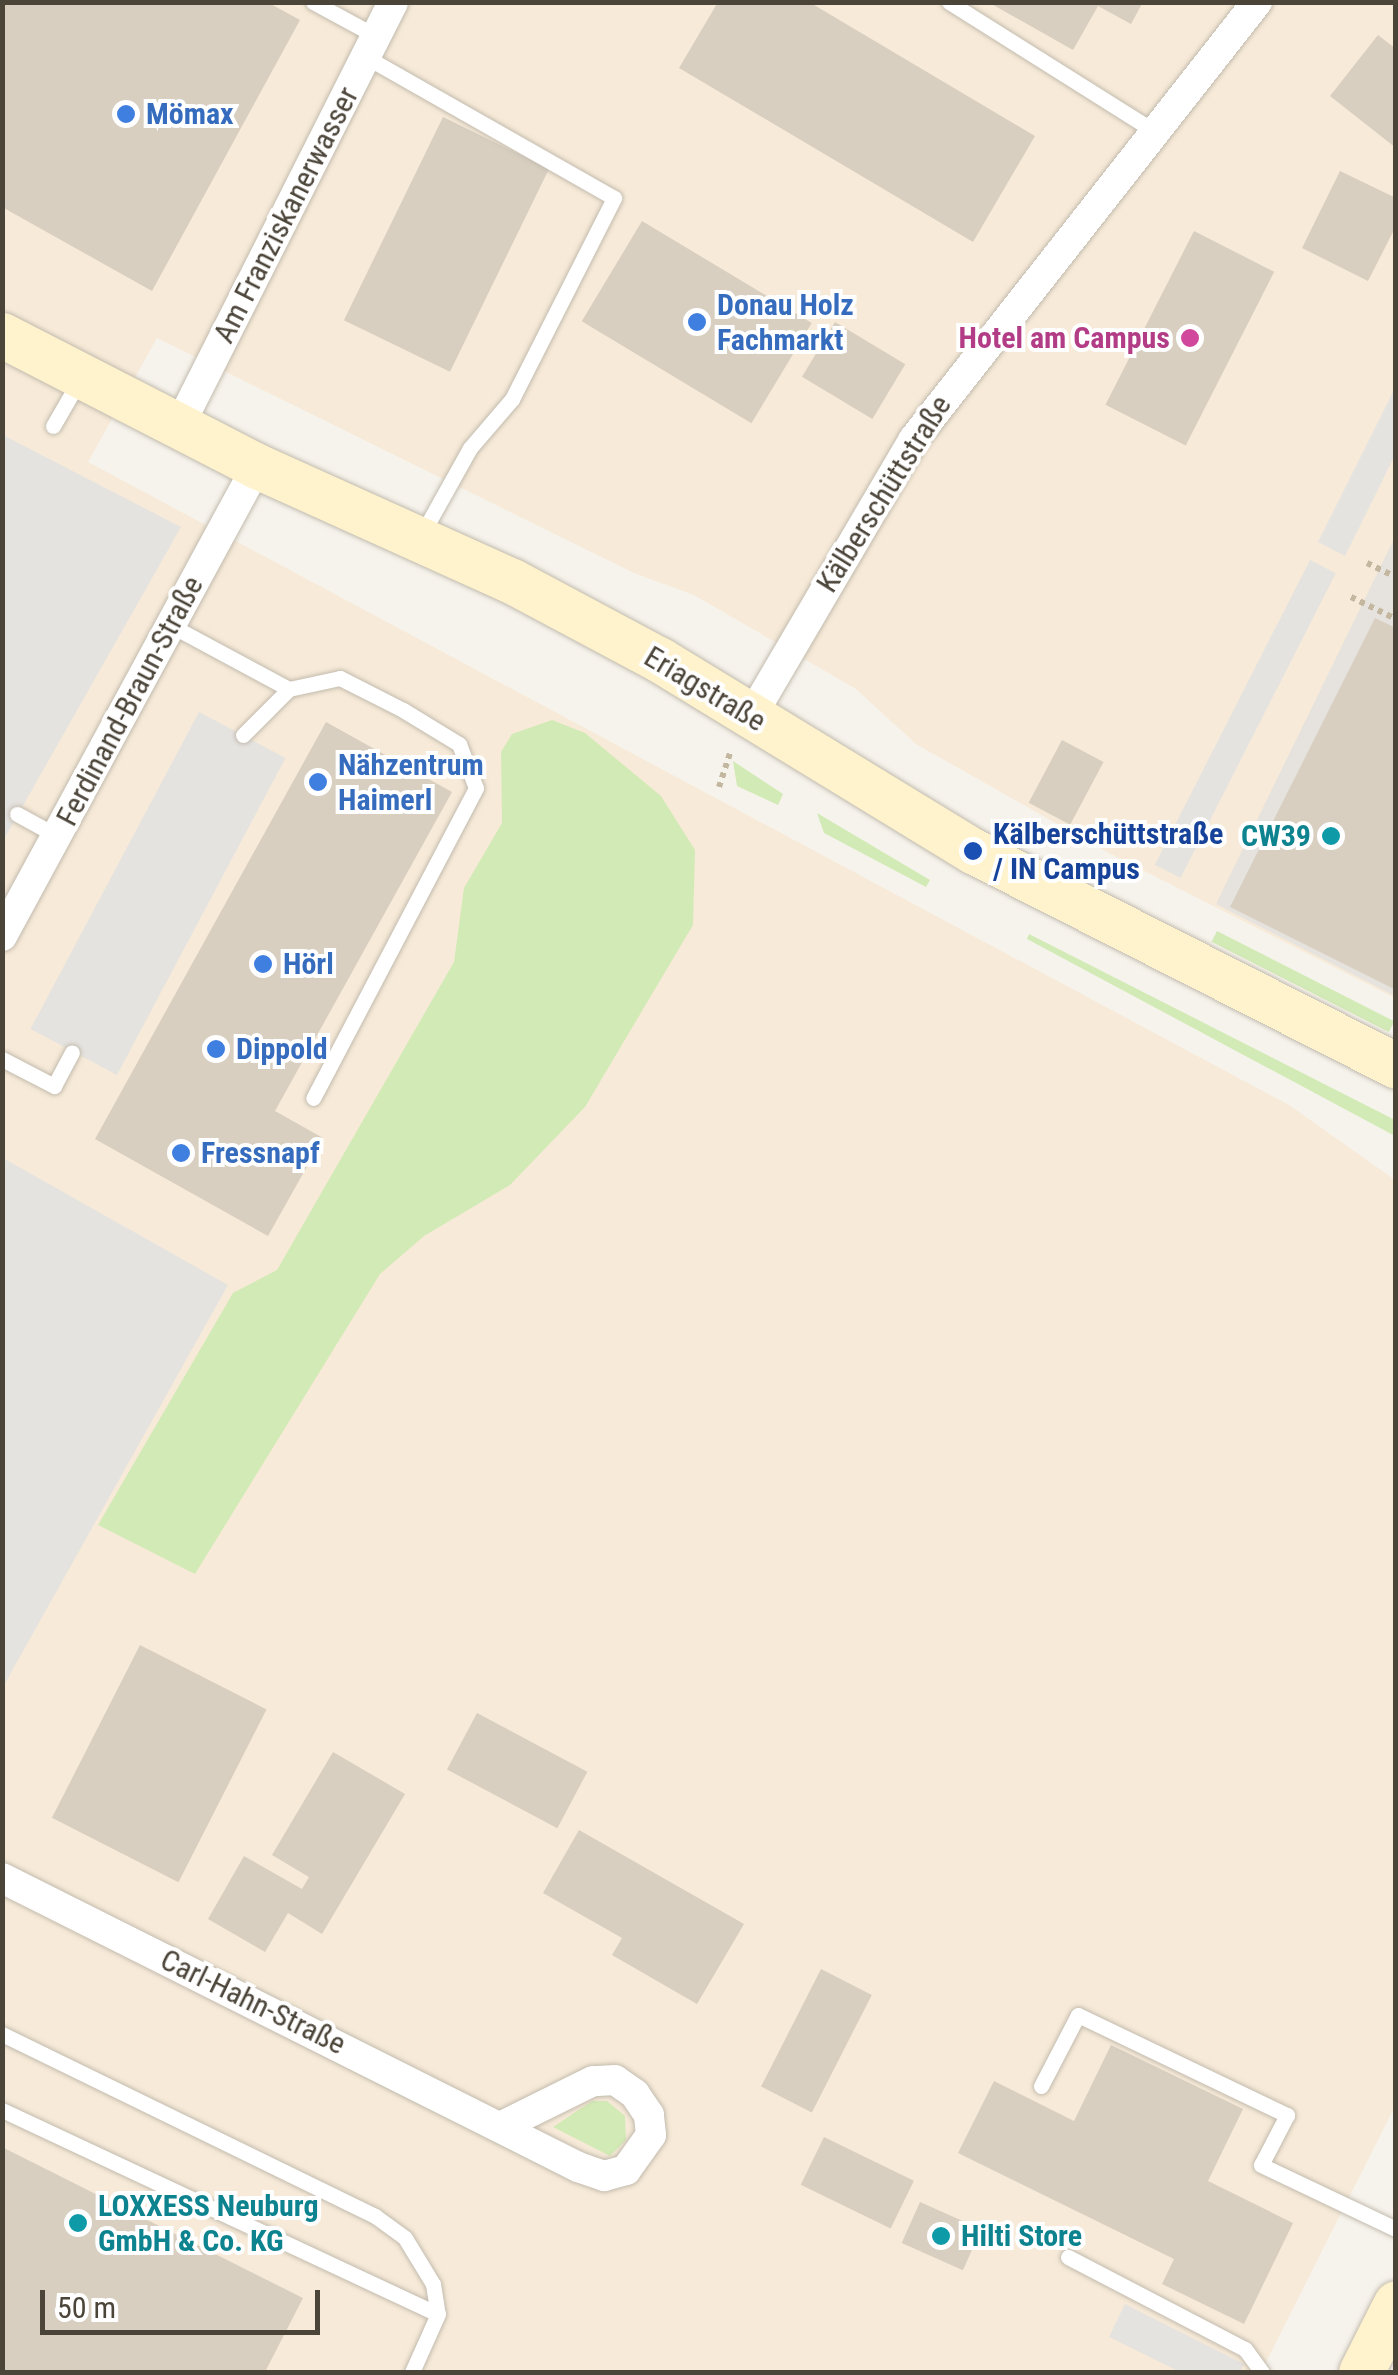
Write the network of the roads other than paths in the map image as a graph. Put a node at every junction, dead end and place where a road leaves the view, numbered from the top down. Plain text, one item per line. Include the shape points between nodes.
1 (313, 2) edge
2 (393, 2) edge
3 (949, 2) edge
4 (1257, 2) edge
5 (371, 46) junction
6 (1154, 131) junction
7 (2, 335) edge
8 (82, 376) junction
9 (53, 426) dead end
10 (179, 426) junction
11 (257, 466) junction
12 (420, 538) junction
13 (170, 625) junction
14 (289, 688) junction
15 (752, 715) junction
16 (242, 735) dead end
17 (17, 814) dead end
18 (58, 837) junction
19 (2, 936) edge
20 (72, 1052) dead end
21 (2, 1059) edge
22 (1396, 1066) edge
23 (313, 1098) dead end
24 (2, 1878) edge
25 (2, 2034) edge
26 (1041, 2086) dead end
27 (2, 2110) edge
28 (504, 2125) dead end
29 (1396, 2229) edge
30 (1068, 2257) dead end
31 (1396, 2303) edge
32 (438, 2314) junction
33 (412, 2372) edge
34 (1262, 2372) edge
35 (1361, 2372) edge

1 - 5 lane
2 - 5 street, Am Franziskanerwasser
3 - 6 lane
4 - 6 street, Kälberschüttstraße
5 - 10 street, Am Franziskanerwasser
5 - 12 lane via 614,198 512,399 470,448
6 - 15 street, Kälberschüttstraße via 914,439
7 - 8 street, Eriagstraße
8 - 9 lane
8 - 10 street, Eriagstraße
10 - 11 street, Eriagstraße
11 - 12 street, Eriagstraße
11 - 13 street, Ferdinand-Braun-Straße
12 - 15 street, Eriagstraße via 578,616
13 - 14 lane
13 - 18 street, Ferdinand-Braun-Straße
14 - 16 lane
14 - 23 lane via 340,678 404,710 459,744 476,788
15 - 22 street, Eriagstraße via 974,852
17 - 18 lane
18 - 19 street, Ferdinand-Braun-Straße
20 - 21 lane via 54,1086
24 - 28 street, Carl-Hahn-Straße
25 - 32 lane via 375,2216 405,2238 433,2284
26 - 29 lane via 1078,2014 1286,2115 1261,2165
27 - 32 lane
30 - 34 lane via 1245,2350
31 - 35 street
32 - 33 lane

